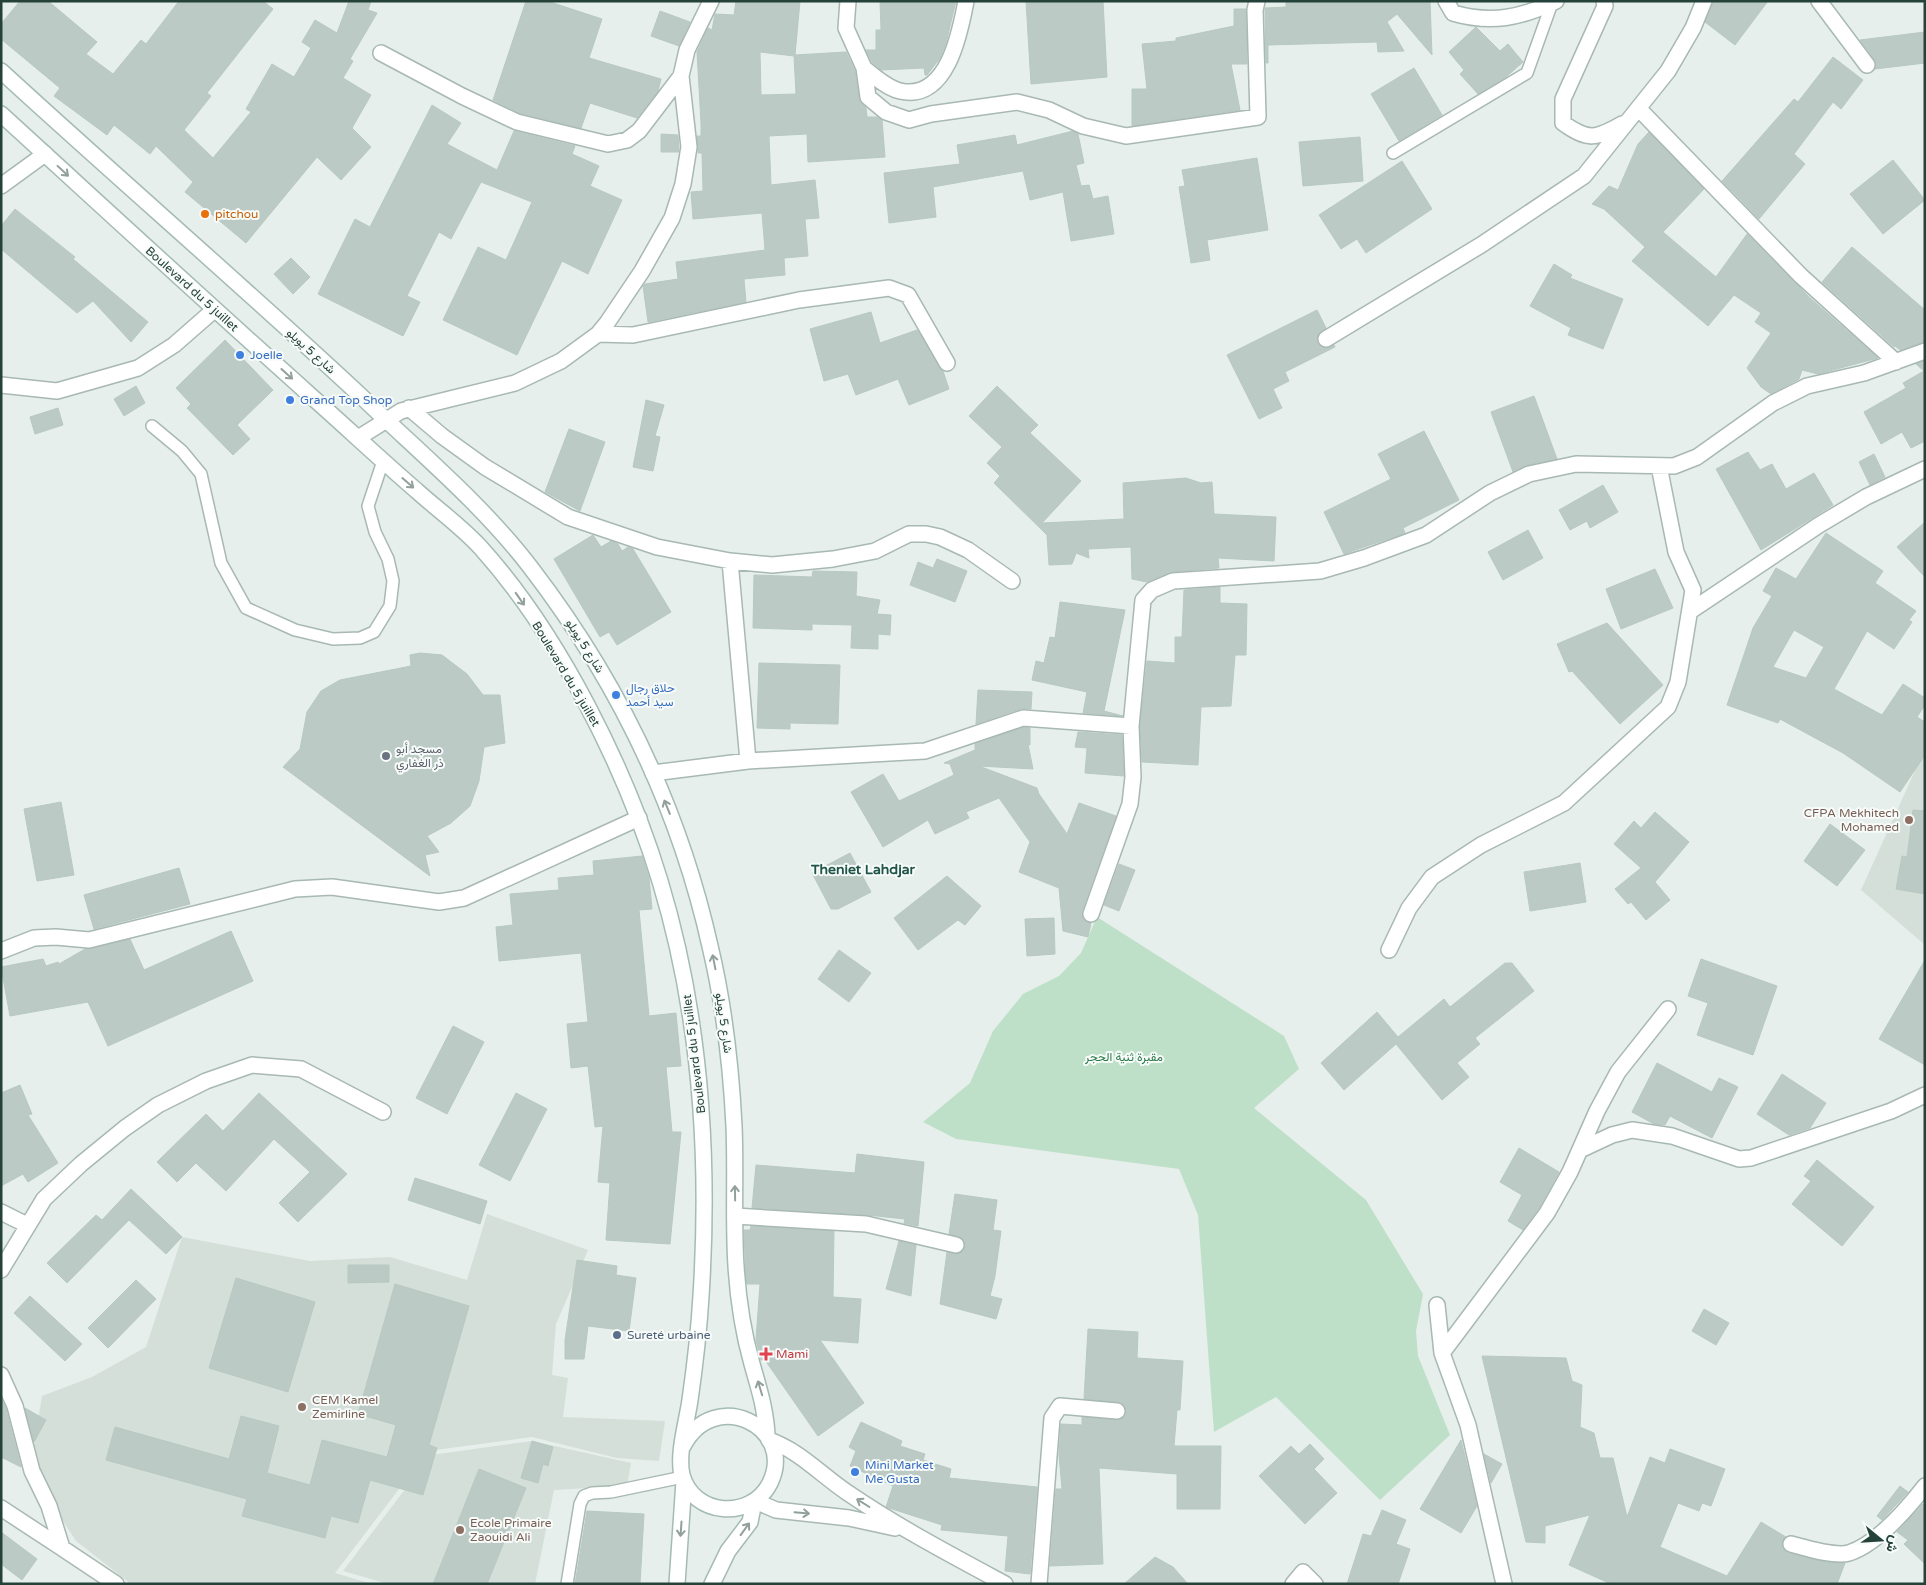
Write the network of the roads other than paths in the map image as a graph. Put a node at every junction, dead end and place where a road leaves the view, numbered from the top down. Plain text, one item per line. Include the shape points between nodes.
1 (711, 1) edge
2 (848, 1) edge
3 (966, 1) edge
4 (1257, 1) edge
5 (1446, 1) edge
6 (1704, 1) edge
7 (1819, 1) edge
8 (1554, 2) edge
9 (1606, 3) edge
10 (381, 54) dead end
11 (1867, 65) dead end
12 (864, 68) junction
13 (1, 71) edge
14 (681, 76) junction
15 (1635, 113) junction
16 (1, 114) edge
17 (1393, 153) dead end
18 (46, 154) junction
19 (1, 186) edge
20 (214, 310) junction
21 (598, 334) junction
22 (1326, 339) dead end
23 (1925, 351) edge
24 (1896, 362) junction
25 (947, 363) dead end
26 (1, 385) edge
27 (409, 408) junction
28 (385, 420) junction
29 (152, 426) dead end
30 (358, 438) junction
31 (383, 461) junction
32 (1659, 466) junction
33 (1925, 469) edge
34 (730, 561) junction
35 (1012, 581) dead end
36 (1692, 610) junction
37 (1131, 726) junction
38 (748, 760) junction
39 (653, 773) junction
40 (638, 818) junction
41 (1091, 914) dead end
42 (1389, 950) dead end
43 (1, 951) edge
44 (1668, 1009) dead end
45 (1925, 1095) edge
46 (383, 1112) dead end
47 (1580, 1150) junction
48 (1, 1212) edge
49 (735, 1216) junction
50 (27, 1225) junction
51 (956, 1245) dead end
52 (1, 1270) edge
53 (1437, 1305) dead end
54 (1442, 1353) junction
55 (1, 1375) edge
56 (1117, 1411) dead end
57 (768, 1438) junction
58 (683, 1446) junction
59 (683, 1479) junction
60 (1925, 1486) edge
61 (754, 1501) junction
62 (1, 1508) edge
63 (904, 1530) junction
64 (1791, 1544) dead end
65 (62, 1548) junction
66 (116, 1584) edge
67 (567, 1584) edge
68 (677, 1584) edge
69 (712, 1584) edge
70 (1004, 1584) edge
71 (1039, 1584) edge
72 (1293, 1584) edge
73 (1315, 1584) edge
74 (1504, 1584) edge

1 - 14 street via 686,50
2 - 12 street via 846,28
3 - 12 street via 960,34 950,61 930,86 916,91 900,91
4 - 12 street via 1258,118 1126,136 1084,126 1049,110 1017,102 940,112 909,120 886,112 868,97
5 - 8 street via 1454,13 1471,18 1509,19
6 - 15 street via 1693,28 1668,71
7 - 11 street
8 - 17 lane via 1527,73
9 - 15 street via 1564,99 1563,123 1579,135 1601,136
10 - 14 street via 518,122 608,144 626,140 639,131
13 - 28 street, شارع 5 يويلو
14 - 21 street via 690,147 683,184 672,218 642,271
15 - 22 street via 1584,176 1481,246
15 - 24 street via 1801,276
16 - 18 street, Boulevard du 5 juillet
18 - 19 street
18 -> 20 street, Boulevard du 5 juillet
20 - 26 street via 174,345 138,368 57,391
20 -> 30 street, Boulevard du 5 juillet
21 - 25 street via 632,335 799,300 889,288 908,295
21 - 27 street via 561,361 515,383
23 - 24 street
24 - 32 street via 1807,386 1773,402 1697,457 1674,466
27 - 28 street
27 - 34 street via 485,467 568,517 657,547
28 - 30 street
28 - 39 street, شارع 5 يويلو via 498,528 558,604 605,678
29 - 31 lane via 182,451 201,474 221,563 246,608 295,630 333,639 360,638 374,632 390,606 393,581 388,558 374,532 368,506
30 - 31 street, Boulevard du 5 juillet
31 -> 40 street, Boulevard du 5 juillet via 479,546 517,595 596,722
32 - 36 street via 1676,552 1693,590
32 - 37 street via 1576,464 1529,474 1490,493 1426,535 1364,558 1320,571 1173,581 1152,590 1143,600
33 - 36 street via 1866,497 1819,525
34 - 35 street via 772,565 833,559 875,551 909,534 926,534 968,550
34 - 38 street
36 - 42 street via 1678,682 1668,707 1564,803 1481,845 1432,876 1409,908
37 - 38 street via 1023,718 925,751
37 - 41 street via 1133,777 1130,804
38 - 39 street
49 -> 39 street, شارع 5 يويلو via 734,1128 722,1006 695,888
40 - 43 street via 464,898 438,902 332,887 296,888 89,940 34,938
40 - 58 street, Boulevard du 5 juillet via 660,879 677,942 699,1070 703,1135 703,1244 697,1345
44 - 47 street via 1618,1072
45 - 47 street via 1891,1111 1751,1158 1739,1159 1672,1136 1632,1130 1612,1135
46 - 50 street via 301,1070 252,1065 206,1081 158,1105 125,1128 44,1199
47 - 54 street via 1547,1213
48 - 50 street
49 - 51 street via 866,1224
57 -> 49 street, شارع 5 يويلو via 764,1403 744,1332
50 - 52 street
53 - 54 street
54 - 74 street via 1468,1425
55 - 65 street via 15,1406 32,1471 49,1506
56 - 71 street via 1060,1406 1052,1418
57 - 58 street via 750,1421 739,1416 722,1416 696,1427
57 - 61 street via 773,1450 774,1473 767,1488
63 -> 57 street via 835,1484 797,1453
58 - 59 street
59 - 61 street via 698,1500 714,1507 731,1510
59 - 67 lane via 584,1496
59 -> 68 street
60 - 64 street via 1910,1505 1869,1542 1847,1553 1822,1552
61 -> 63 street via 776,1510 849,1518
69 -> 61 street via 728,1551 750,1522
62 - 65 street
63 - 70 street
65 - 66 street
72 - 73 street via 1303,1572

